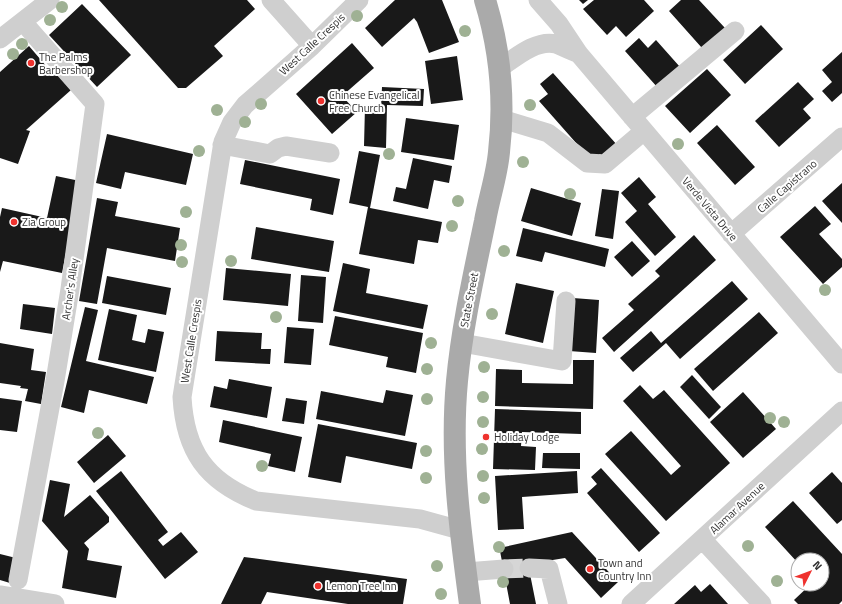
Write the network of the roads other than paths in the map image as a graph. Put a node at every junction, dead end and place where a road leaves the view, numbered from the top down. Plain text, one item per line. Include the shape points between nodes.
1 (50, 0) edge
2 (271, 0) edge
3 (359, 0) edge
4 (485, 0) edge
5 (538, 0) edge
6 (23, 22) junction
7 (735, 30) dead end
8 (0, 39) edge
9 (312, 46) junction
10 (579, 54) junction
11 (500, 68) junction
12 (502, 119) junction
13 (638, 124) junction
14 (842, 137) edge
15 (222, 145) junction
16 (330, 153) dead end
17 (731, 234) junction
18 (566, 301) dead end
19 (462, 343) junction
20 (842, 364) edge
21 (842, 411) edge
22 (460, 530) junction
23 (703, 540) junction
24 (529, 568) tunnel mouth
25 (504, 569) tunnel mouth
26 (466, 572) junction
27 (18, 580) dead end
28 (0, 596) edge
29 (638, 602) edge
30 (55, 604) edge
31 (470, 604) edge
32 (558, 604) edge
33 (762, 604) edge

1 - 6 street
2 - 9 street
3 - 9 street, West Calle Crespis
4 - 11 main road, State Street via 497,45
5 - 10 street, Verde Vista Drive via 559,24
6 - 8 street
6 - 27 street, Archer's Alley via 95,104 68,305
7 - 13 street
9 - 15 street, West Calle Crespis via 245,105 232,122
10 - 11 street, Verde Vista Drive via 554,44 542,45 530,49
10 - 13 street, Verde Vista Drive
11 - 12 main road, State Street
12 - 13 street via 548,133 587,163 605,164
12 - 19 main road, State Street via 499,153
13 - 17 street, Verde Vista Drive
14 - 17 street, Calle Capistrano
15 - 16 street via 270,154 286,146
15 - 22 street, West Calle Crespis via 182,397 185,429 204,466 236,493 256,500 420,519
17 - 20 street, Verde Vista Drive
18 - 19 street via 562,361
19 - 22 main road, State Street via 454,429
21 - 23 street, Alamar Avenue
22 - 26 main road, State Street
23 - 29 street, Alamar Avenue
23 - 33 street
24 - 32 street via 550,569
25 - 26 street
26 - 31 main road, State Street
28 - 30 street

